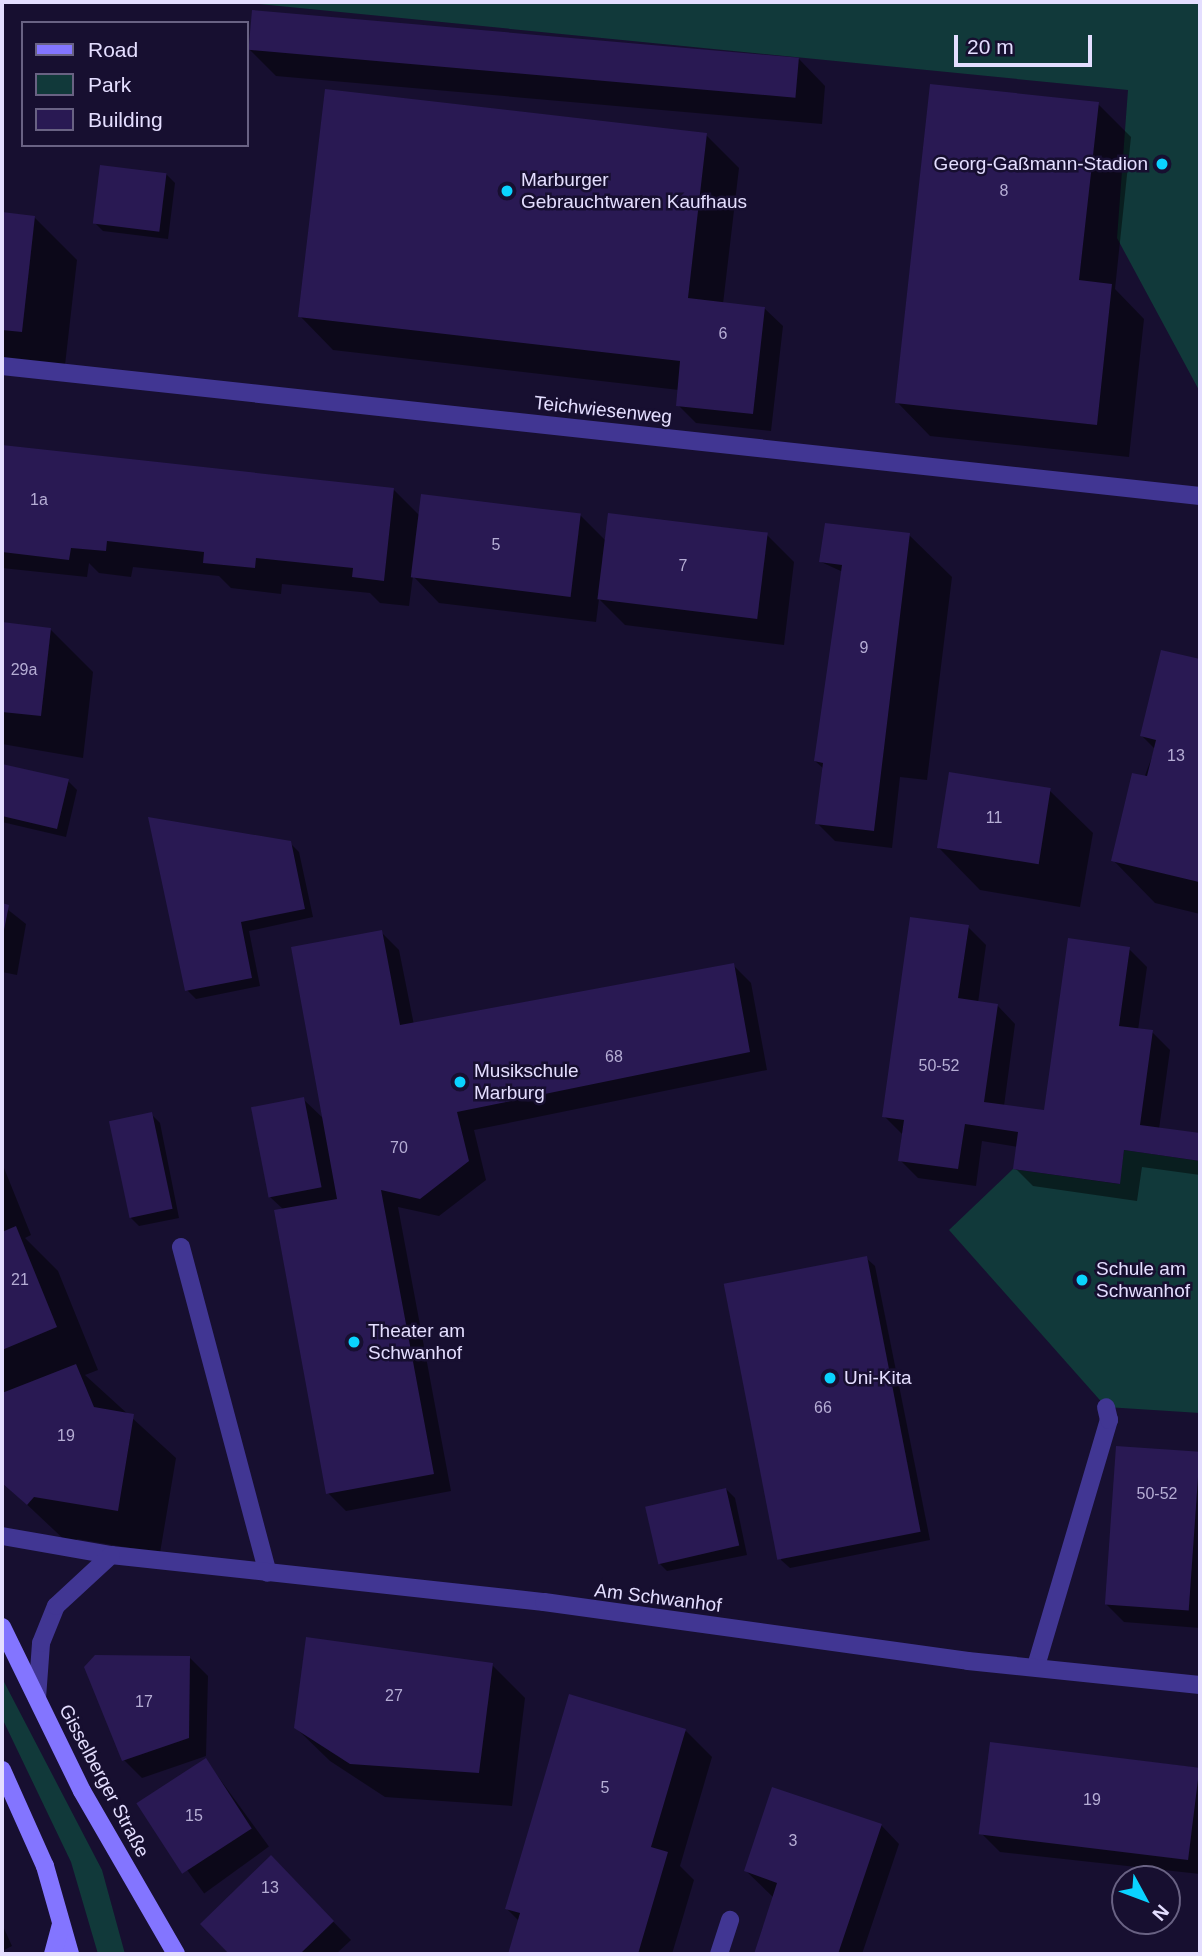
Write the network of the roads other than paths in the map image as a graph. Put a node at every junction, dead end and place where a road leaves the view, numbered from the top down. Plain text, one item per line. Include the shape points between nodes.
1 (2, 366) edge
2 (1200, 496) edge
3 (181, 1247) dead end
4 (1107, 1407) dead end
5 (2, 1536) edge
6 (111, 1555) junction
7 (268, 1573) junction
8 (2, 1627) edge
9 (1036, 1666) junction
10 (1200, 1685) edge
11 (37, 1698) junction
12 (2, 1770) edge
13 (730, 1920) dead end
14 (62, 1921) junction
15 (164, 1946) edge
16 (53, 1954) edge
17 (70, 1954) edge
18 (176, 1954) edge
19 (719, 1954) edge

1 - 2 street, Teichwiesenweg
3 - 7 street
4 - 9 street via 1109,1420
5 - 6 street, Am Schwanhof
6 - 7 street, Am Schwanhof
6 - 11 street via 56,1606 41,1643
7 - 9 street, Am Schwanhof
8 - 11 main road, Gisselberger Straße
9 - 10 street, Am Schwanhof
11 - 15 main road, Gisselberger Straße
12 - 14 main road
13 - 19 street
14 - 16 main road
14 - 17 main road
15 - 18 main road, Gisselberger Straße

